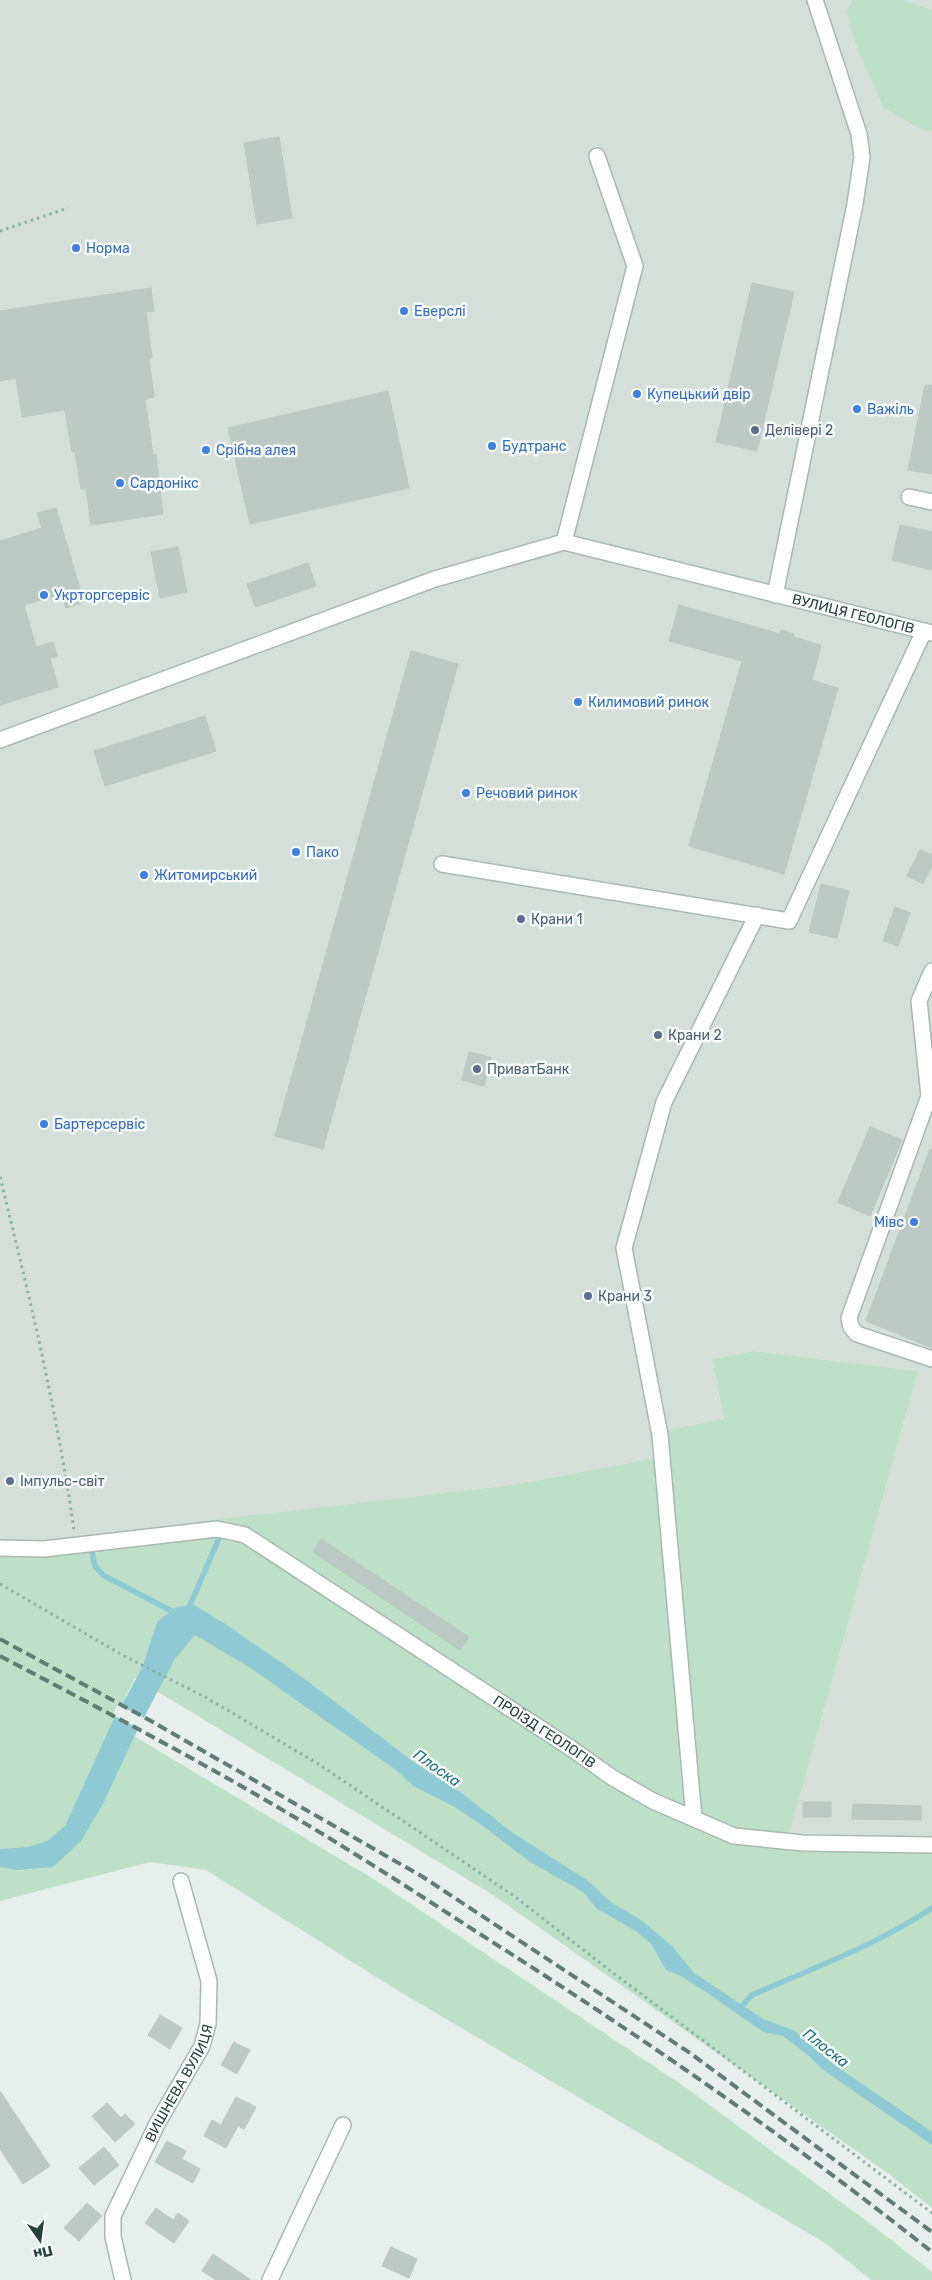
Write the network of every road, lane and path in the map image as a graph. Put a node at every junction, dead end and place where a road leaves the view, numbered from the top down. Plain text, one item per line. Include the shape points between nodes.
1 (815, 0) edge
2 (597, 156) dead end
3 (68, 208) dead end
4 (0, 231) edge
5 (909, 497) dead end
6 (932, 502) edge
7 (564, 542) junction
8 (775, 594) junction
9 (928, 632) edge
10 (0, 740) edge
11 (442, 864) dead end
12 (757, 916) junction
13 (932, 971) edge
14 (928, 1053) edge
15 (0, 1177) edge
16 (932, 1359) edge
17 (76, 1545) junction
18 (0, 1548) edge
19 (0, 1584) edge
20 (694, 1818) junction
21 (932, 1845) edge
22 (182, 1881) dead end
23 (343, 2125) dead end
24 (932, 2213) edge
25 (123, 2280) edge
26 (270, 2280) edge

1 - 8 street via 856,125 862,156
2 - 7 street via 635,266
3 - 4 path
5 - 6 street
7 - 8 street, ВУЛИЦЯ ГЕОЛОГІВ
7 - 10 street via 435,579
8 - 9 street, ВУЛИЦЯ ГЕОЛОГІВ
9 - 12 street via 789,921
11 - 12 street
12 - 20 street via 664,1102 624,1248 660,1435
13 - 14 street via 919,1001
14 - 16 street via 929,1096 849,1318 850,1327 857,1334
15 - 17 path via 25,1276 65,1465
17 - 18 street, ПРОЇЗД ГЕОЛОГІВ via 44,1549
17 - 20 street, ПРОЇЗД ГЕОЛОГІВ via 217,1529 245,1535 613,1778 653,1802
19 - 24 path via 126,1657 207,1698 320,1765 514,1896
20 - 21 street, ПРОЇЗД ГЕОЛОГІВ via 734,1836 803,1843
22 - 25 street, ВИШНЕВА ВУЛИЦЯ via 209,1980 208,2024 202,2046 157,2124 113,2216
23 - 26 street

